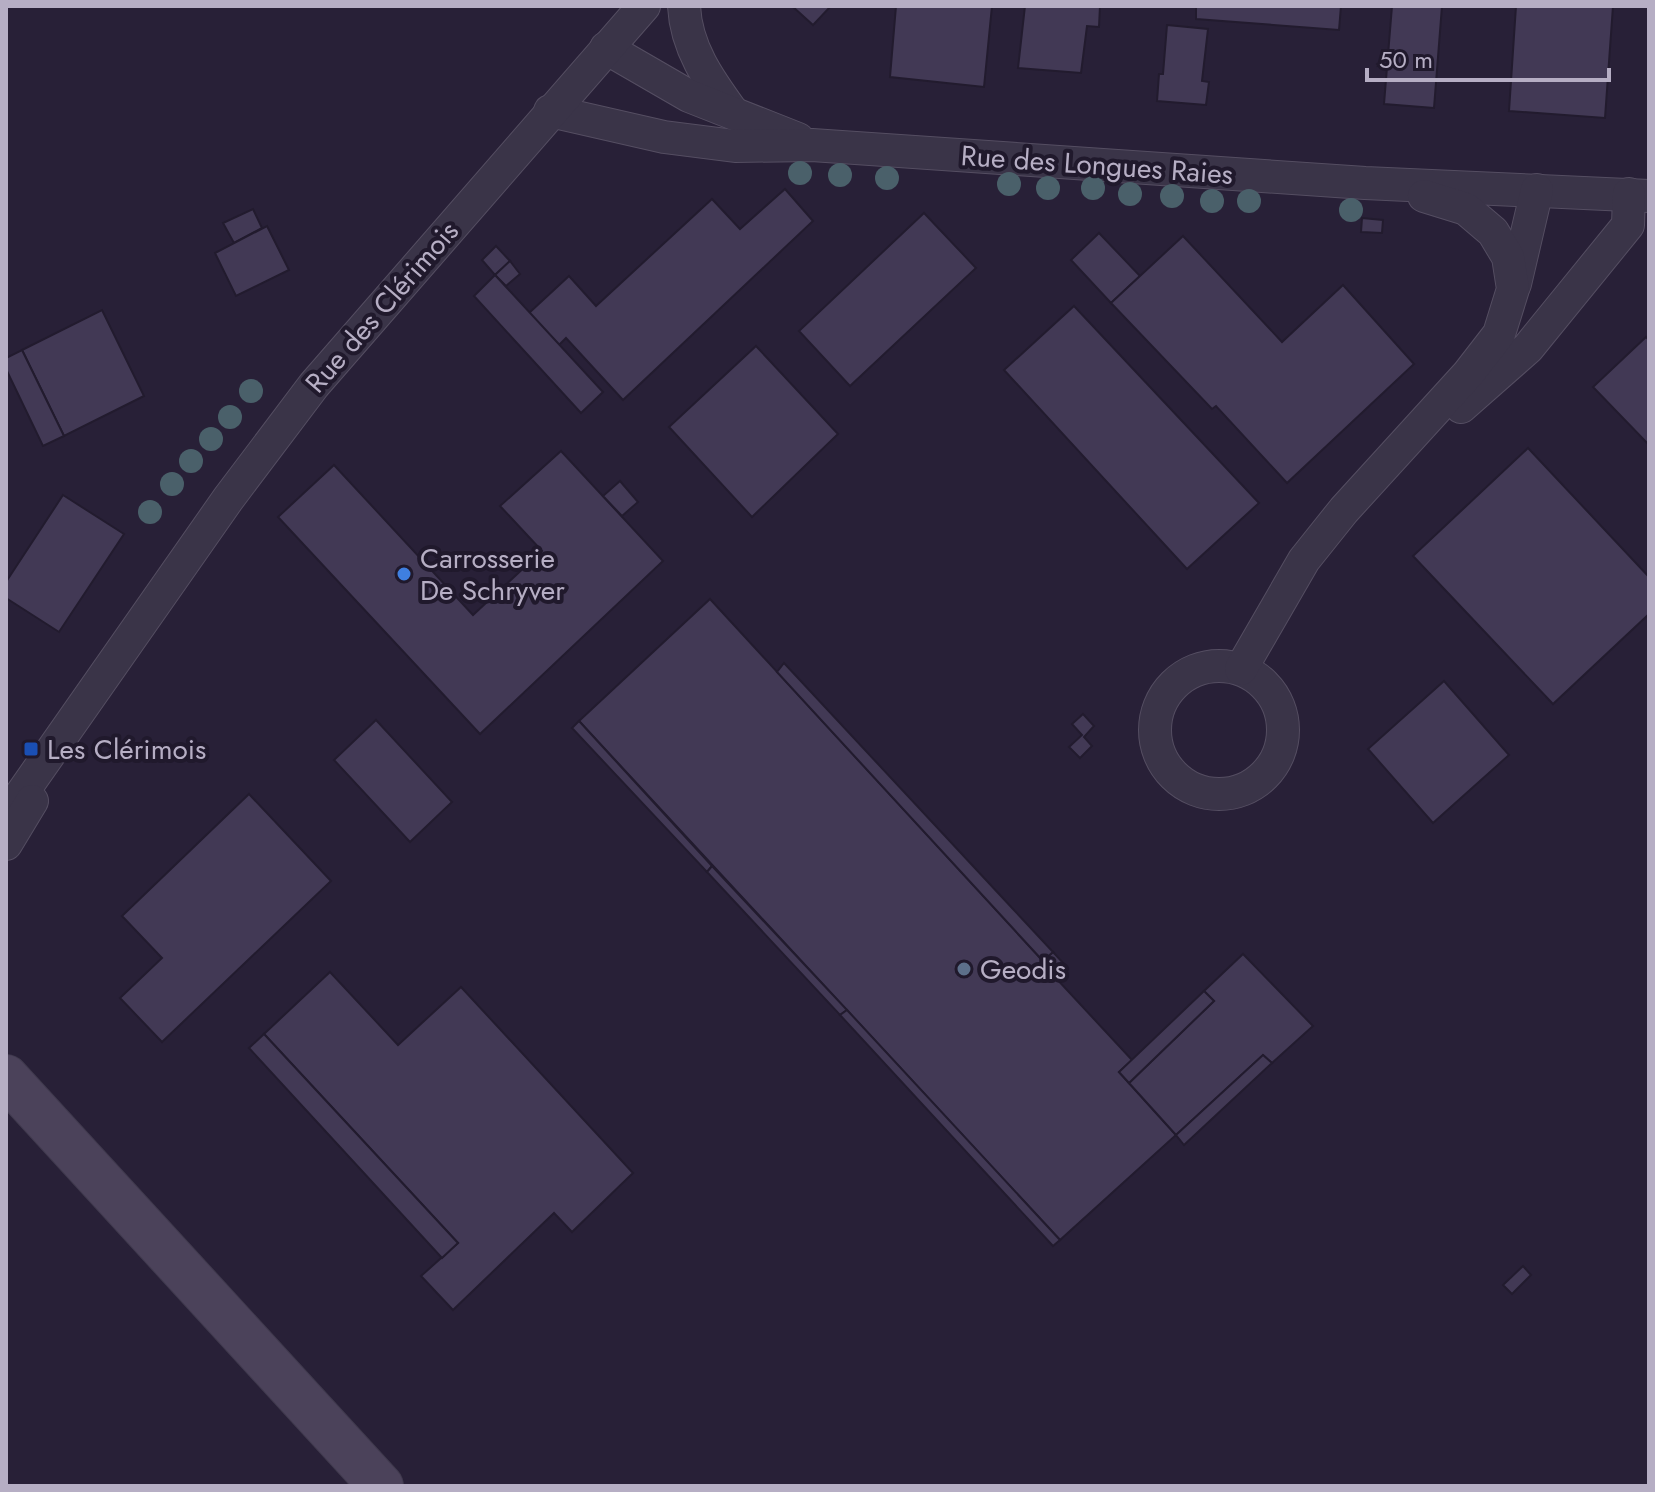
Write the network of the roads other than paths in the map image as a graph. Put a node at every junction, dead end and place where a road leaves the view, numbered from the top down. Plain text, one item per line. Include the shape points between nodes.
1 (644, 6) edge
2 (684, 6) edge
3 (606, 48) junction
4 (550, 111) junction
5 (733, 113) junction
6 (812, 145) junction
7 (1383, 183) junction
8 (1537, 190) junction
9 (1639, 195) edge
10 (1513, 289) junction
11 (1344, 510) junction
12 (139, 624) junction
13 (1241, 669) dead end
14 (6, 816) edge
15 (6, 844) edge
16 (6, 1077) edge
17 (6, 1107) edge
18 (161, 1249) junction
19 (381, 1486) edge

1 - 3 street, Rue des Clérimois
2 - 5 street via 685,28 705,74
3 - 4 street, Rue des Clérimois
3 - 5 street, Rue des Longues Raies via 689,96
4 - 6 street, Rue des Longues Raies via 664,137 735,146
4 - 12 street, Rue des Clérimois via 314,385
5 - 6 street, Rue des Longues Raies
6 - 7 street, Rue des Longues Raies
7 - 8 street, Rue des Longues Raies
7 - 10 street, Rue des Longues Raies via 1466,209 1501,244
8 - 9 street, Rue des Longues Raies
8 - 10 street, Rue des Longues Raies
9 - 11 street, Rue des Longues Raies via 1628,225 1528,348
10 - 11 street, Rue des Longues Raies via 1499,334
11 - 13 street, Rue des Longues Raies via 1304,560
12 - 14 street, Rue des Clérimois
12 - 15 street, Rue des Clérimois
16 - 18 street
17 - 18 street
18 - 19 street

